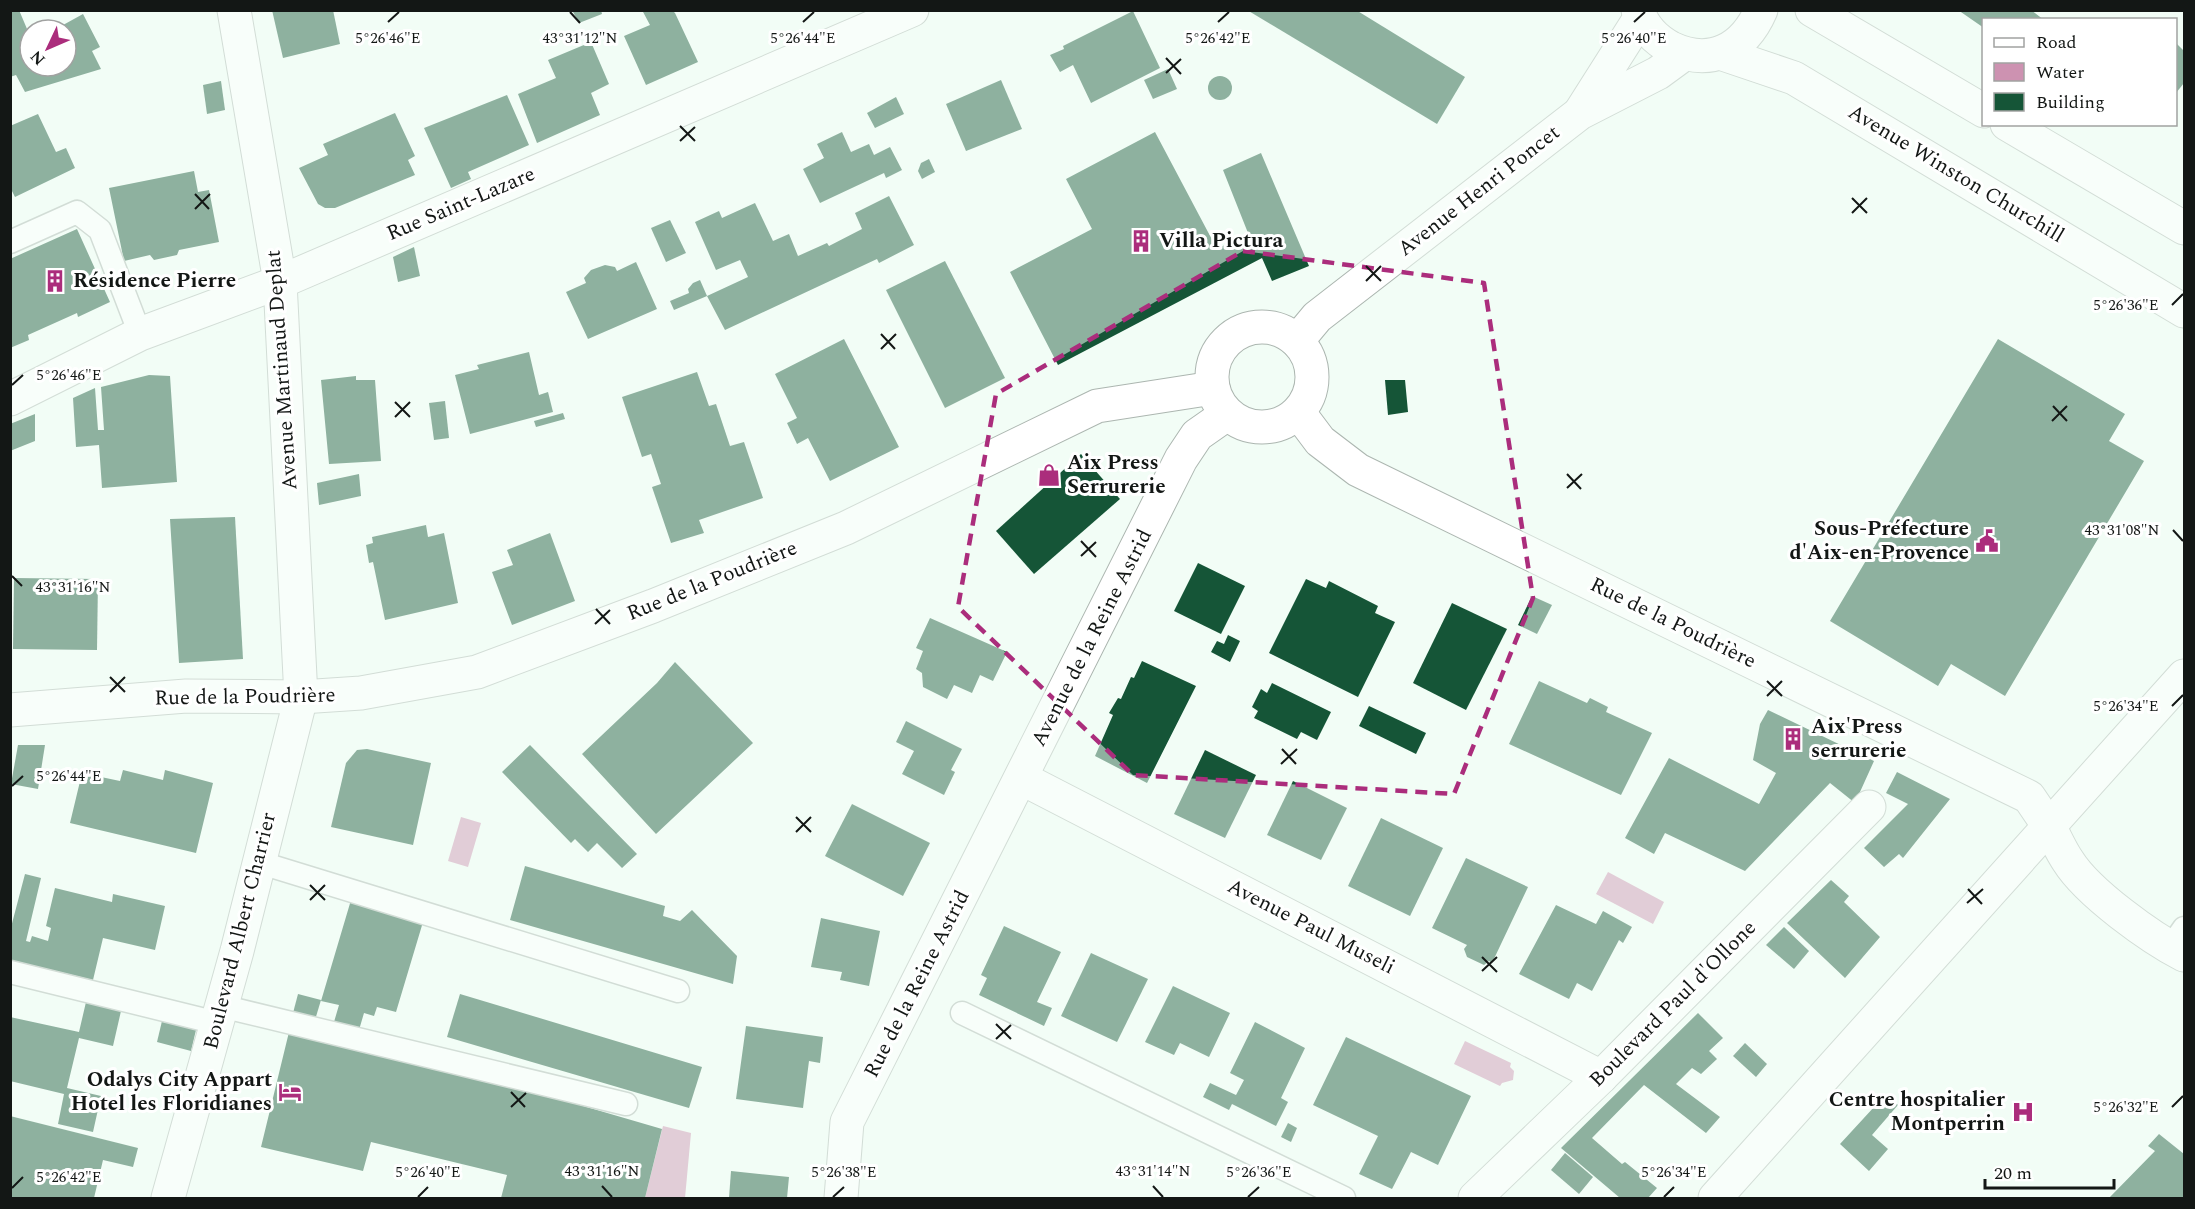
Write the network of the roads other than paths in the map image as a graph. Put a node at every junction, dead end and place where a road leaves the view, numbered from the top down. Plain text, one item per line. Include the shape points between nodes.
1 (234, 10) edge
2 (912, 10) edge
3 (1761, 10) edge
4 (1812, 10) edge
5 (1639, 14) edge
6 (1720, 53) junction
7 (1684, 54) junction
8 (1982, 110) edge
9 (1580, 113) junction
10 (2010, 126) edge
11 (2184, 228) edge
12 (10, 242) edge
13 (280, 282) junction
14 (2184, 311) edge
15 (140, 334) junction
16 (1297, 341) junction
17 (10, 399) edge
18 (1220, 401) junction
19 (1299, 413) junction
20 (2184, 676) edge
21 (301, 697) junction
22 (10, 710) edge
23 (1021, 778) junction
24 (1869, 807) dead end
25 (2050, 828) junction
26 (258, 862) junction
27 (2180, 944) edge
28 (10, 972) edge
29 (678, 991) dead end
30 (962, 1012) dead end
31 (219, 1015) junction
32 (1601, 1077) junction
33 (626, 1104) dead end
34 (168, 1198) edge
35 (841, 1198) edge
36 (1344, 1198) edge
37 (1475, 1198) edge
38 (1715, 1198) edge

1 - 13 street, Avenue Martinaud Deplat
2 - 13 street, Rue Saint-Lazare
3 - 6 street via 1754,28 1737,45
4 - 8 street
5 - 7 street via 1658,41
5 - 9 street, Avenue Henri Poncet
6 - 7 street
6 - 14 street, Avenue Winston Churchill via 1794,78
7 - 9 street, Avenue Henri Poncet via 1658,73
9 - 16 street, Avenue Henri Poncet via 1317,317
10 - 11 street
12 - 15 lane via 76,212 100,230
13 - 15 street, Rue Saint-Lazare
13 - 21 street, Avenue Martinaud Deplat
15 - 17 street, Rue Saint-Lazare
16 - 18 street via 1284,331 1268,327 1252,327 1237,333 1215,358 1212,374
16 - 19 street via 1307,353 1313,385
18 - 19 street via 1240,423 1255,428 1271,428
18 - 21 street, Rue de la Poudrière via 1097,406 846,528 477,672 361,693
18 - 23 street, Avenue de la Reine Astrid via 1181,459
19 - 25 street, Rue de la Poudrière via 1320,441 1358,470 2029,797
20 - 25 street
21 - 22 street, Rue de la Poudrière via 186,696
21 - 26 street, Boulevard Albert Charrier
23 - 32 street, Avenue Paul Museli
23 - 35 street, Rue de la Reine Astrid via 848,1122
24 - 32 street, Boulevard Paul d'Ollone
25 - 27 street, Rue de la Poudrière via 2068,863 2104,900
25 - 38 street
26 - 29 lane
26 - 31 street, Boulevard Albert Charrier
28 - 31 lane
30 - 36 lane
31 - 33 lane
31 - 34 street, Boulevard Albert Charrier
32 - 37 street, Boulevard Paul d'Ollone

